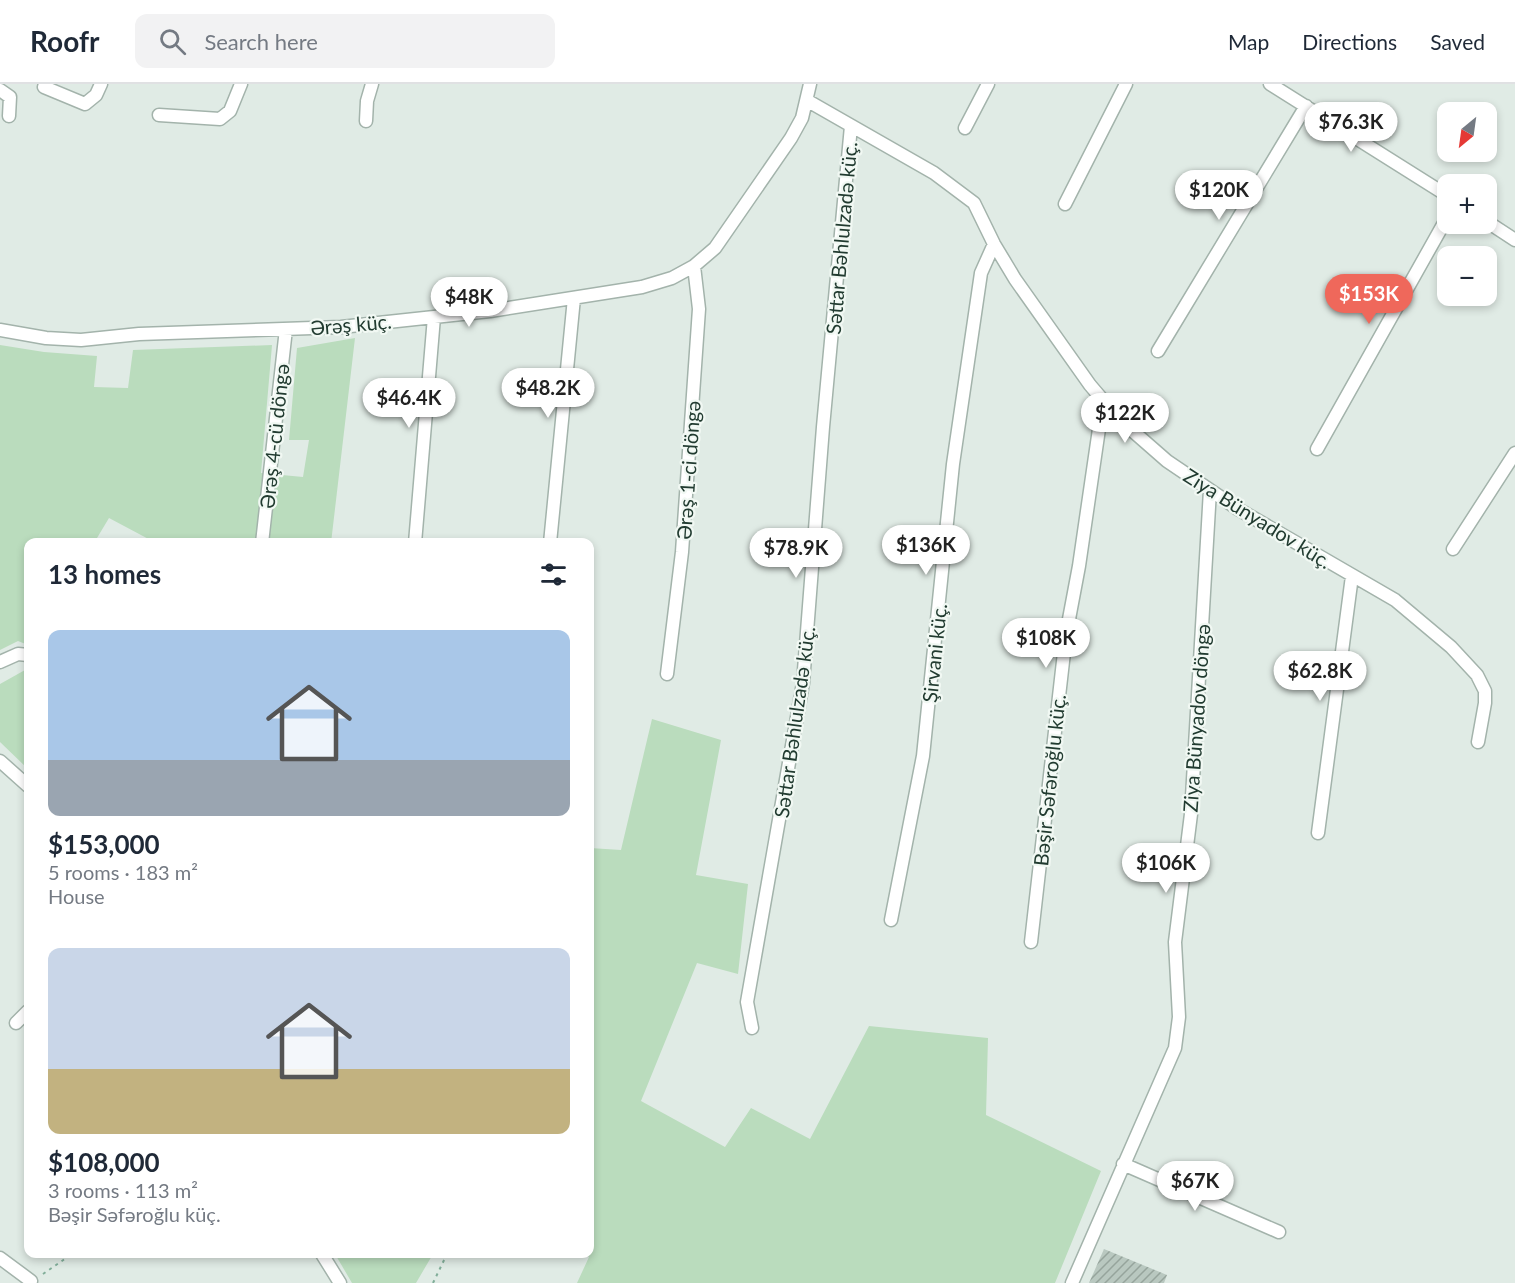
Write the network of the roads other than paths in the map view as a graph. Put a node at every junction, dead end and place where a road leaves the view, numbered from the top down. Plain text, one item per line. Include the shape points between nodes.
1 (101, 84) edge
2 (241, 84) edge
3 (372, 84) edge
4 (810, 84) edge
5 (988, 84) edge
6 (1126, 84) edge
7 (1270, 84) edge
8 (44, 87) dead end
9 (0, 90) edge
10 (808, 101) junction
11 (1306, 106) junction
12 (159, 115) dead end
13 (9, 116) dead end
14 (366, 121) dead end
15 (851, 126) junction
16 (965, 128) dead end
17 (1437, 189) edge
18 (1065, 204) dead end
19 (1497, 228) edge
20 (1438, 234) edge
21 (1515, 240) edge
22 (994, 244) junction
23 (694, 266) junction
24 (574, 298) junction
25 (434, 317) junction
26 (286, 328) junction
27 (0, 330) edge
28 (1158, 351) dead end
29 (1106, 405) junction
30 (1317, 449) dead end
31 (1515, 453) edge
32 (1210, 490) junction
33 (263, 538) edge
34 (415, 538) edge
35 (550, 538) edge
36 (1453, 549) dead end
37 (1352, 576) junction
38 (24, 655) edge
39 (0, 662) edge
40 (668, 674) dead end
41 (1478, 742) dead end
42 (0, 761) edge
43 (24, 782) edge
44 (1318, 833) dead end
45 (891, 920) dead end
46 (1031, 942) dead end
47 (24, 1015) edge
48 (16, 1023) dead end
49 (752, 1028) dead end
50 (1123, 1164) junction
51 (1279, 1232) dead end
52 (0, 1258) edge
53 (324, 1258) edge
54 (31, 1281) road end
55 (340, 1283) edge
56 (1071, 1283) edge

1 - 8 street via 85,104
2 - 12 street via 230,111 220,119
3 - 14 street
4 - 10 street, Ərəş küç.
5 - 16 street
6 - 18 street
7 - 11 street
9 - 13 street via 10,97
10 - 15 street, Ziya Bünyadov küç.
10 - 23 street, Ərəş küç. via 791,138 731,227
11 - 17 street
11 - 28 street
15 - 22 street, Ziya Bünyadov küç. via 961,192 982,216
15 - 49 street, Səttar Bəhlulzadə küç. via 803,683 747,1002
19 - 21 street
20 - 30 street
22 - 29 street, Ziya Bünyadov küç.
22 - 45 street, Şirvani küç. via 981,273 953,464 923,756
23 - 24 street, Ərəş küç. via 642,287
23 - 40 street, Ərəş 1-ci döngə via 699,309 682,552
24 - 25 street, Ərəş küç.
24 - 35 street
25 - 26 street, Ərəş küç. via 341,327
25 - 34 street
26 - 27 street, Ərəş küç. via 81,340
26 - 33 street, Ərəş 4-cü döngə
29 - 32 street, Ziya Bünyadov küç. via 1167,461
29 - 46 street, Bəşir Səfəroğlu küç. via 1066,635
31 - 36 street
32 - 37 street, Ziya Bünyadov küç.
32 - 50 street, Ziya Bünyadov döngə via 1191,814 1175,942 1179,1017 1175,1048
37 - 41 street, Ziya Bünyadov küç. via 1421,620 1477,675 1485,691
37 - 44 street
38 - 39 street
42 - 43 street
47 - 48 street
50 - 51 street
50 - 56 street, Ziya Bünyadov döngə
52 - 54 street
53 - 55 street

